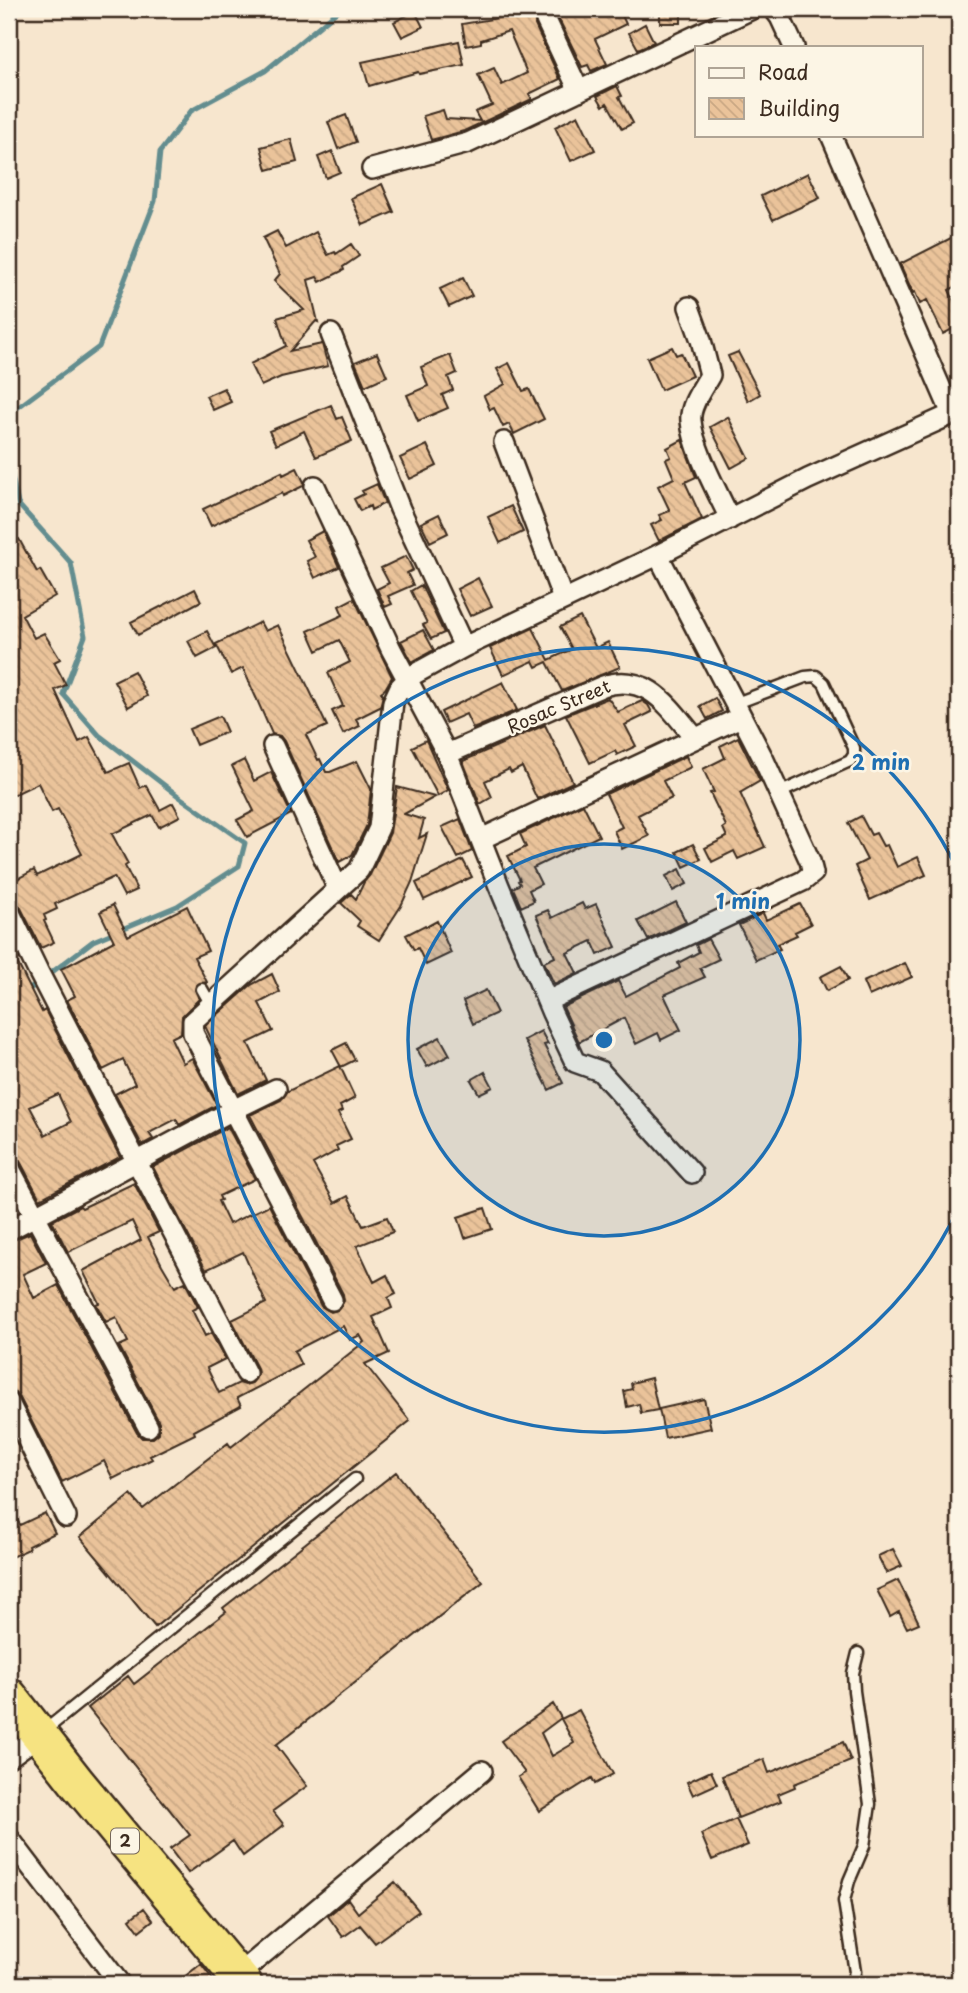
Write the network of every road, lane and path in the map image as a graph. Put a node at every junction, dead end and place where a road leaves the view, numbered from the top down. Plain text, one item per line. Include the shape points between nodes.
1 (752, 9) edge
2 (774, 9) edge
3 (546, 20) dead end
4 (794, 46) edge
5 (579, 91) junction
6 (831, 136) edge
7 (373, 169) dead end
8 (689, 306) dead end
9 (331, 334) dead end
10 (956, 413) edge
11 (503, 442) dead end
12 (315, 486) dead end
13 (730, 519) junction
14 (658, 555) junction
15 (563, 599) junction
16 (464, 647) junction
17 (407, 680) junction
18 (737, 711) junction
19 (695, 738) junction
20 (273, 746) dead end
21 (447, 754) junction
22 (779, 793) junction
23 (481, 839) junction
24 (338, 889) junction
25 (11, 921) edge
26 (547, 1001) junction
27 (276, 1088) dead end
28 (233, 1110) junction
29 (137, 1163) junction
30 (9, 1167) edge
31 (692, 1173) dead end
32 (36, 1216) junction
33 (9, 1230) edge
34 (332, 1300) dead end
35 (246, 1373) dead end
36 (9, 1403) edge
37 (148, 1427) dead end
38 (355, 1479) dead end
39 (66, 1517) dead end
40 (858, 1653) dead end
41 (9, 1696) edge
42 (39, 1735) junction
43 (9, 1757) edge
44 (482, 1771) dead end
45 (9, 1838) edge
46 (240, 1980) edge
47 (120, 1984) edge
48 (851, 1984) edge

1 - 5 street
2 - 4 street
3 - 5 street
5 - 7 street via 468,143
6 - 10 street
8 - 13 street via 710,375 690,419
9 - 16 street via 400,509
10 - 13 street
11 - 15 street
12 - 17 street
13 - 14 street
14 - 15 street
14 - 18 street
15 - 16 street
16 - 17 street
17 - 21 street
17 - 24 street via 390,713 379,828 359,870
18 - 19 street
18 - 22 street
18 - 22 lane via 805,677 816,676 824,683 854,755 850,761
19 - 21 street, Rosac Street via 669,706 624,681
19 - 23 street
20 - 24 street
21 - 23 street
22 - 26 street via 810,861 811,877
23 - 26 street
24 - 28 street via 206,996 195,1017 191,1029
25 - 29 street
26 - 31 street via 575,1062 600,1071
27 - 28 street
28 - 29 street
28 - 34 street
29 - 32 street
29 - 35 street
30 - 32 street
32 - 33 street
32 - 37 street
36 - 39 street
38 - 42 lane
40 - 48 lane via 854,1691 870,1804 864,1846 844,1901 855,1972
41 - 42 highway, 2
42 - 43 street
42 - 46 highway, 2
44 - 46 street
45 - 47 street

